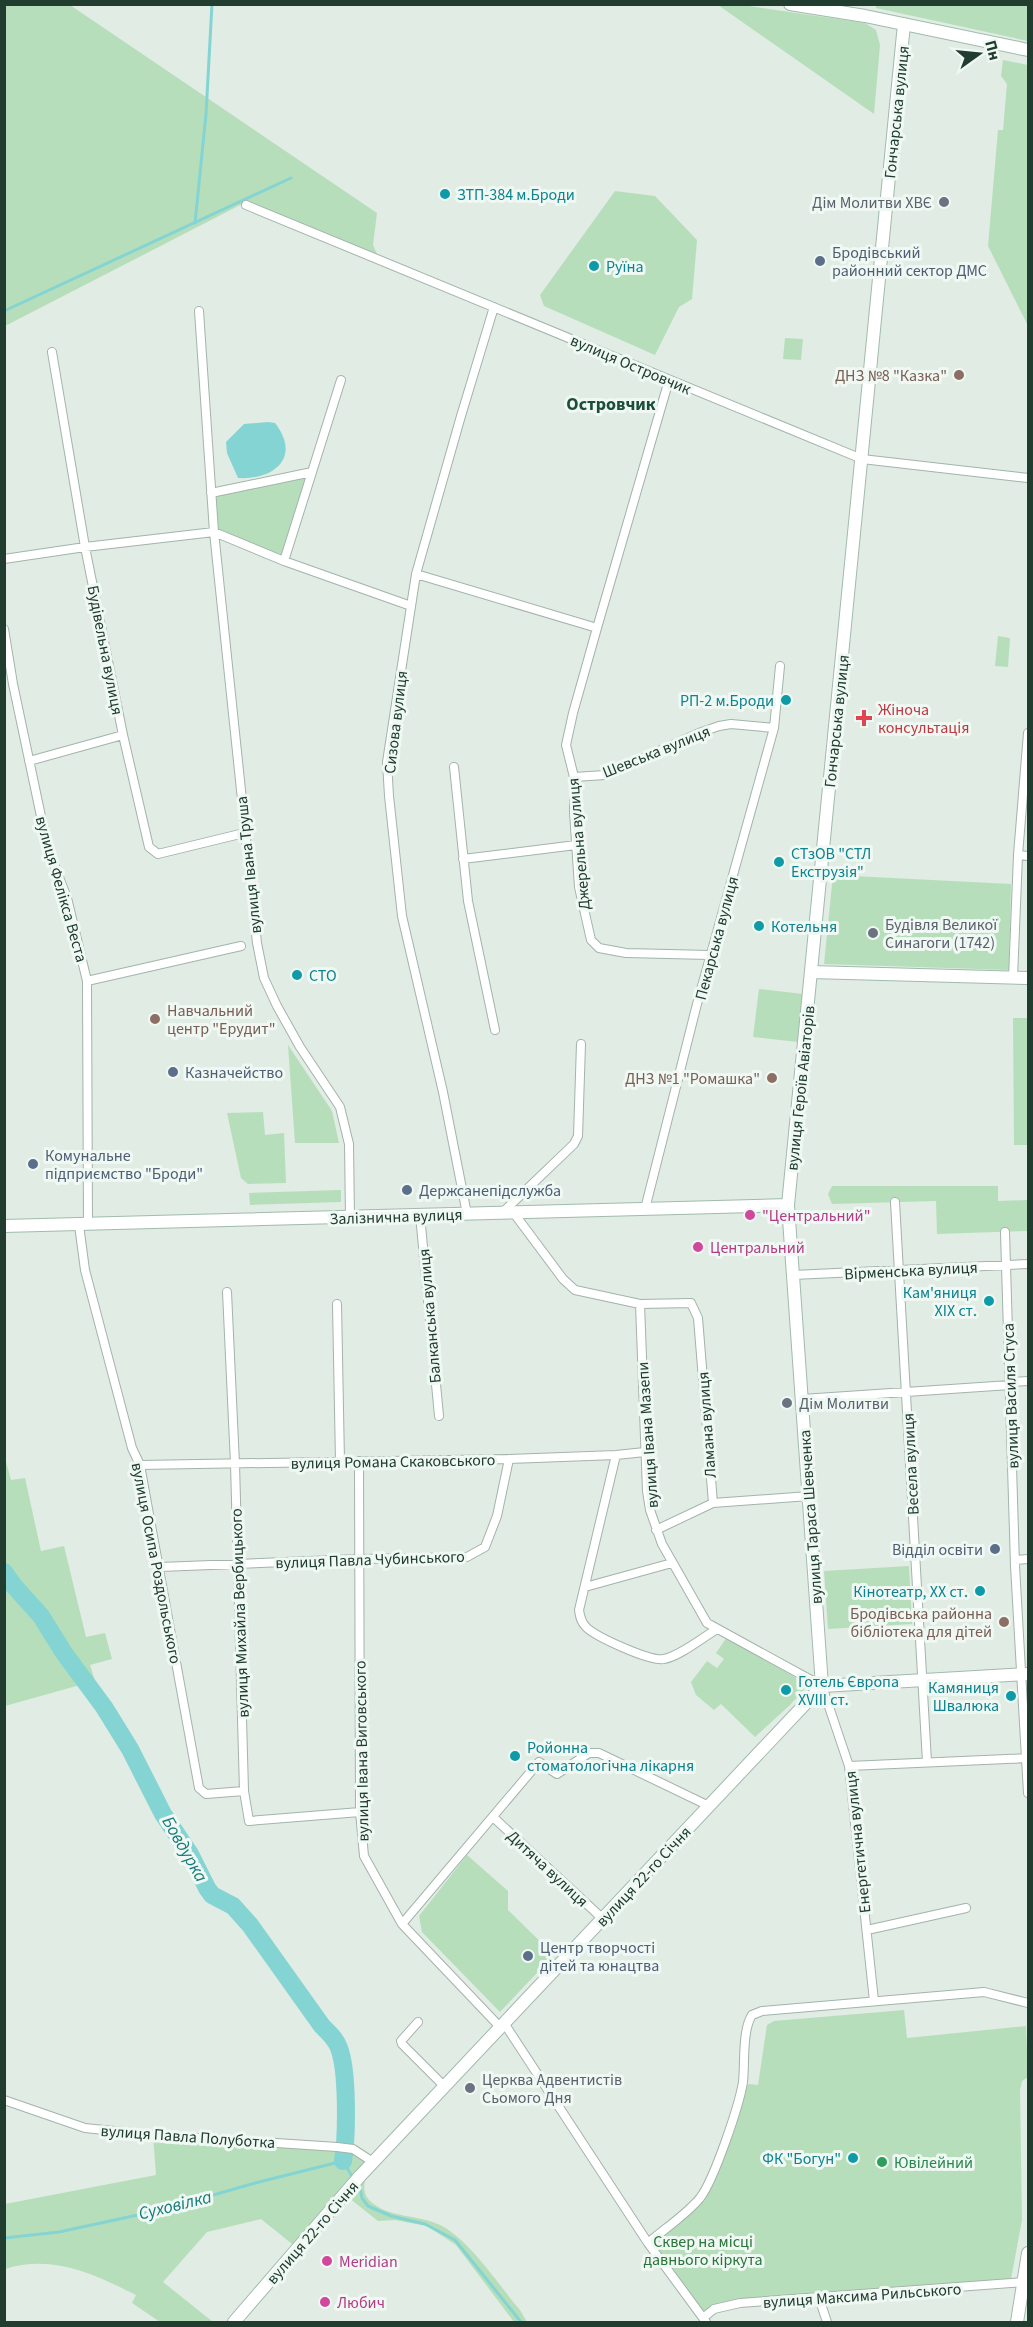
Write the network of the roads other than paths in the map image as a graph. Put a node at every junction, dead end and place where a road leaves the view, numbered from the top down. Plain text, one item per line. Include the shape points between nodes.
1 (790, 4) edge
2 (904, 24) junction
3 (1029, 50) edge
4 (246, 205) dead end
5 (494, 308) junction
6 (200, 311) dead end
7 (52, 352) dead end
8 (341, 380) dead end
9 (669, 380) junction
10 (861, 459) junction
11 (312, 472) junction
12 (1029, 478) edge
13 (211, 493) junction
14 (214, 532) junction
15 (85, 547) junction
16 (4, 559) edge
17 (284, 561) junction
18 (416, 574) junction
19 (411, 606) junction
20 (597, 628) junction
21 (4, 629) edge
22 (780, 666) dead end
23 (774, 728) junction
24 (1029, 733) edge
25 (123, 735) junction
26 (29, 761) junction
27 (454, 767) dead end
28 (574, 777) junction
29 (244, 833) junction
30 (576, 845) junction
31 (1018, 855) junction
32 (1029, 855) edge
33 (463, 859) junction
34 (241, 946) dead end
35 (710, 955) junction
36 (811, 972) junction
37 (1013, 978) junction
38 (1029, 978) edge
39 (87, 981) junction
40 (495, 1030) dead end
41 (581, 1044) dead end
42 (895, 1202) dead end
43 (788, 1205) junction
44 (645, 1209) junction
45 (508, 1213) junction
46 (467, 1214) junction
47 (420, 1215) junction
48 (350, 1217) junction
49 (83, 1224) junction
50 (4, 1226) edge
51 (1005, 1232) dead end
52 (1029, 1264) edge
53 (1006, 1265) junction
54 (899, 1270) junction
55 (793, 1275) junction
56 (227, 1292) dead end
57 (337, 1304) dead end
58 (640, 1304) junction
59 (1029, 1381) edge
60 (1010, 1384) junction
61 (906, 1392) junction
62 (802, 1399) junction
63 (439, 1416) dead end
64 (645, 1452) junction
65 (616, 1455) junction
66 (509, 1459) junction
67 (359, 1461) junction
68 (340, 1462) junction
69 (140, 1464) junction
70 (235, 1464) junction
71 (809, 1496) junction
72 (712, 1503) junction
73 (657, 1530) junction
74 (359, 1559) junction
75 (1029, 1559) edge
76 (1015, 1560) junction
77 (238, 1563) junction
78 (672, 1563) junction
79 (160, 1568) junction
80 (585, 1587) junction
81 (717, 1629) junction
82 (1025, 1674) edge
83 (923, 1680) junction
84 (822, 1686) junction
85 (1028, 1758) edge
86 (927, 1762) junction
87 (849, 1766) junction
88 (244, 1791) junction
89 (1029, 1793) edge
90 (709, 1806) junction
91 (360, 1812) junction
92 (493, 1817) junction
93 (966, 1908) dead end
94 (603, 1919) junction
95 (402, 1924) junction
96 (867, 1930) junction
97 (874, 2001) junction
98 (1029, 2003) edge
99 (418, 2022) dead end
100 (502, 2025) junction
101 (444, 2086) junction
102 (4, 2100) edge
103 (373, 2162) junction
104 (648, 2243) junction
105 (1029, 2253) edge
106 (1026, 2284) edge
107 (819, 2298) junction
108 (704, 2320) edge
109 (236, 2322) edge
110 (826, 2322) edge
111 (1017, 2322) edge

1 - 2 main road
2 - 3 main road
2 - 10 main road, Гончарська вулиця
4 - 5 street, вулиця Островчик
5 - 9 street, вулиця Островчик
5 - 18 street, Сизова вулиця
6 - 13 street, вулиця Івана Труша
7 - 15 street, Будівельна вулиця
8 - 11 street
9 - 10 street, вулиця Островчик
9 - 20 street, Джерельна вулиця
10 - 12 street, вулиця Островчик
10 - 36 main road, Гончарська вулиця
11 - 13 street
11 - 17 street
13 - 14 street, вулиця Івана Труша
14 - 15 street
14 - 17 street
14 - 29 street, вулиця Івана Труша
15 - 16 street
15 - 25 street, Будівельна вулиця
17 - 19 street
18 - 19 street, Сизова вулиця
18 - 20 street
19 - 46 street, Сизова вулиця via 387,762 389,796 402,916
20 - 28 street, Джерельна вулиця via 568,734
21 - 26 street, вулиця Фелікса Веста
22 - 23 street, Пекарська вулиця
23 - 28 street, Шевська вулиця via 719,726 605,775
23 - 35 street, Пекарська вулиця
24 - 31 street
25 - 26 street
25 - 29 street, Будівельна вулиця via 149,847 158,854
26 - 39 street, вулиця Фелікса Веста via 50,854 67,898
27 - 33 street
28 - 30 street, Джерельна вулиця
29 - 48 street, вулиця Івана Труша via 264,978 300,1047 340,1107 349,1144
30 - 33 street
30 - 35 street, Джерельна вулиця via 586,928 598,948 626,953
31 - 32 street
31 - 37 street
33 - 40 street
34 - 39 street
35 - 44 street, Пекарська вулиця
36 - 37 main road
36 - 43 main road, вулиця Героїв Авіаторів
37 - 38 main road
39 - 49 street, вулиця Фелікса Веста
41 - 45 street via 578,1136
42 - 54 street, Весела вулиця
43 - 44 main road, Залізнична вулиця
43 - 55 main road, вулиця Тараса Шевченка
44 - 45 main road, Залізнична вулиця
45 - 46 main road, Залізнична вулиця
45 - 58 street via 575,1290
46 - 47 main road, Залізнична вулиця
47 - 48 main road, Залізнична вулиця
47 - 63 street, Балканська вулиця
48 - 49 main road, Залізнична вулиця
49 - 50 main road, Залізнична вулиця
49 - 69 street, вулиця Осипа Роздольського via 85,1270 132,1448
51 - 53 street, вулиця Василя Стуса
52 - 53 street, Вірменська вулиця
53 - 54 street, Вірменська вулиця
53 - 60 street, вулиця Василя Стуса
54 - 55 street, Вірменська вулиця
54 - 61 street, Весела вулиця
55 - 62 main road, вулиця Тараса Шевченка
56 - 70 street, вулиця Михайла Вербицького
57 - 68 street
58 - 64 street, вулиця Івана Мазепи
58 - 72 street, Ламана вулиця via 691,1303 698,1318
59 - 60 street
60 - 61 street
60 - 76 street, вулиця Василя Стуса
61 - 62 street
61 - 83 street, Весела вулиця
62 - 71 main road, вулиця Тараса Шевченка
64 - 65 street, вулиця Романа Скаковського
64 - 73 street, вулиця Івана Мазепи via 647,1491
65 - 66 street, вулиця Романа Скаковського
65 - 80 street
66 - 67 street, вулиця Романа Скаковського
66 - 74 street, вулиця Павла Чубинського via 497,1516 485,1547 478,1553 467,1557
67 - 68 street, вулиця Романа Скаковського
67 - 74 street, вулиця Івана Виговського
68 - 70 street, вулиця Романа Скаковського
69 - 70 street, вулиця Романа Скаковського
69 - 79 street, вулиця Осипа Роздольського
70 - 77 street, вулиця Михайла Вербицького
71 - 72 street, Ламана вулиця
71 - 84 main road, вулиця Тараса Шевченка
72 - 73 street
73 - 78 street, вулиця Івана Мазепи
74 - 77 street, вулиця Павла Чубинського
74 - 91 street, вулиця Івана Виговського
75 - 76 street
76 - 82 street, вулиця Василя Стуса
77 - 79 street, вулиця Павла Чубинського
77 - 88 street, вулиця Михайла Вербицького
78 - 80 street
78 - 81 street, вулиця Івана Мазепи via 707,1623
79 - 88 street, вулиця Осипа Роздольського via 199,1788 206,1794
80 - 81 street via 579,1610 586,1627 654,1659 672,1657
81 - 84 street, вулиця Івана Мазепи
82 - 83 main road
82 - 85 street, вулиця Василя Стуса
83 - 84 main road
83 - 86 street, Весела вулиця
84 - 87 street, Енергетична вулиця
84 - 90 main road, вулиця 22-го Січня
85 - 86 street
85 - 89 street, вулиця Василя Стуса
86 - 87 street
87 - 96 street, Енергетична вулиця
88 - 91 street, вулиця Михайла Вербицького via 249,1821
90 - 92 street, Дитяча вулиця via 599,1753 589,1753 557,1774 539,1762
90 - 94 main road, вулиця 22-го Січня
91 - 95 street, вулиця Івана Виговського via 364,1856
92 - 94 street, Дитяча вулиця
92 - 95 street, Дитяча вулиця
93 - 96 street
94 - 100 main road, вулиця 22-го Січня
95 - 100 street, вулиця Івана Виговського
96 - 97 street, Енергетична вулиця
97 - 98 street via 984,1992
97 - 104 street via 752,2015 737,2108 709,2183 699,2199
99 - 101 street via 402,2044
100 - 101 main road, вулиця 22-го Січня
100 - 104 street, вулиця Івана Виговського
101 - 103 main road, вулиця 22-го Січня
102 - 103 street, вулиця Павла Полуботка via 86,2128 341,2148
103 - 109 main road, вулиця 22-го Січня
104 - 108 street, вулиця Івана Виговського
105 - 106 main road
106 - 107 street, вулиця Максима Рильського
106 - 111 main road
107 - 108 street, вулиця Максима Рильського via 740,2303 714,2309
107 - 110 street

